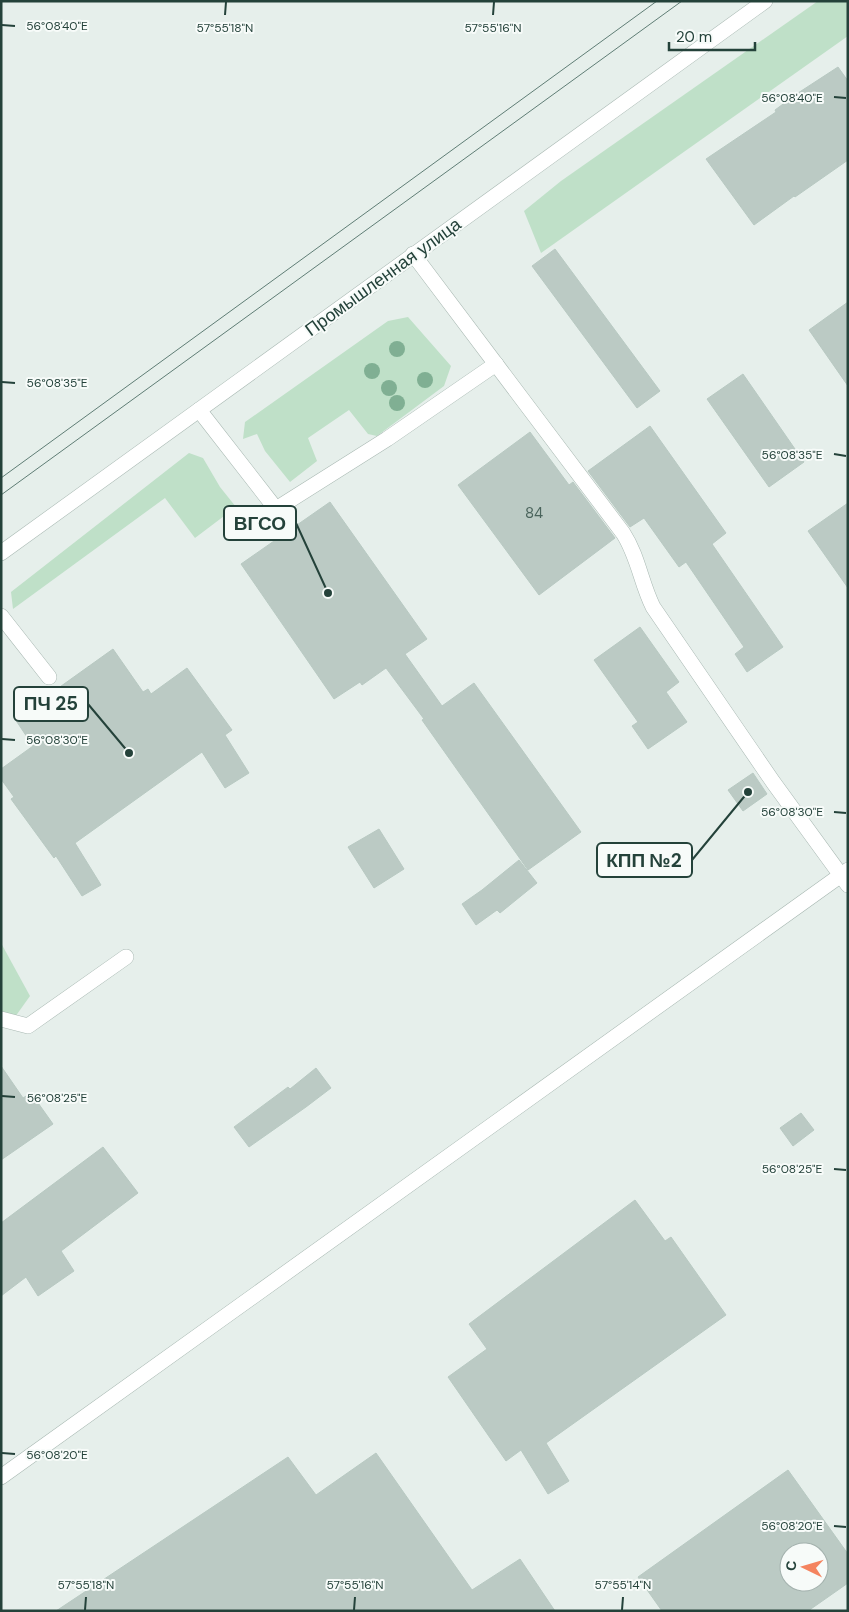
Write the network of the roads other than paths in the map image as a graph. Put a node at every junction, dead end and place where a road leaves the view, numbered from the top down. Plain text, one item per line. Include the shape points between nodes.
1 (765, 1) edge
2 (413, 254) junction
3 (496, 364) junction
4 (199, 410) junction
5 (1, 553) edge
6 (1, 616) edge
7 (49, 677) dead end
8 (845, 877) edge
9 (126, 957) dead end
10 (1, 1019) edge
11 (1, 1477) edge

1 - 2 street, Промышленная улица
2 - 3 street
2 - 4 street, Промышленная улица
3 - 4 street via 388,439 276,509
3 - 8 street via 623,533 635,554 653,608 773,782
4 - 5 street, Промышленная улица
6 - 7 street
8 - 11 street
9 - 10 street via 28,1026

